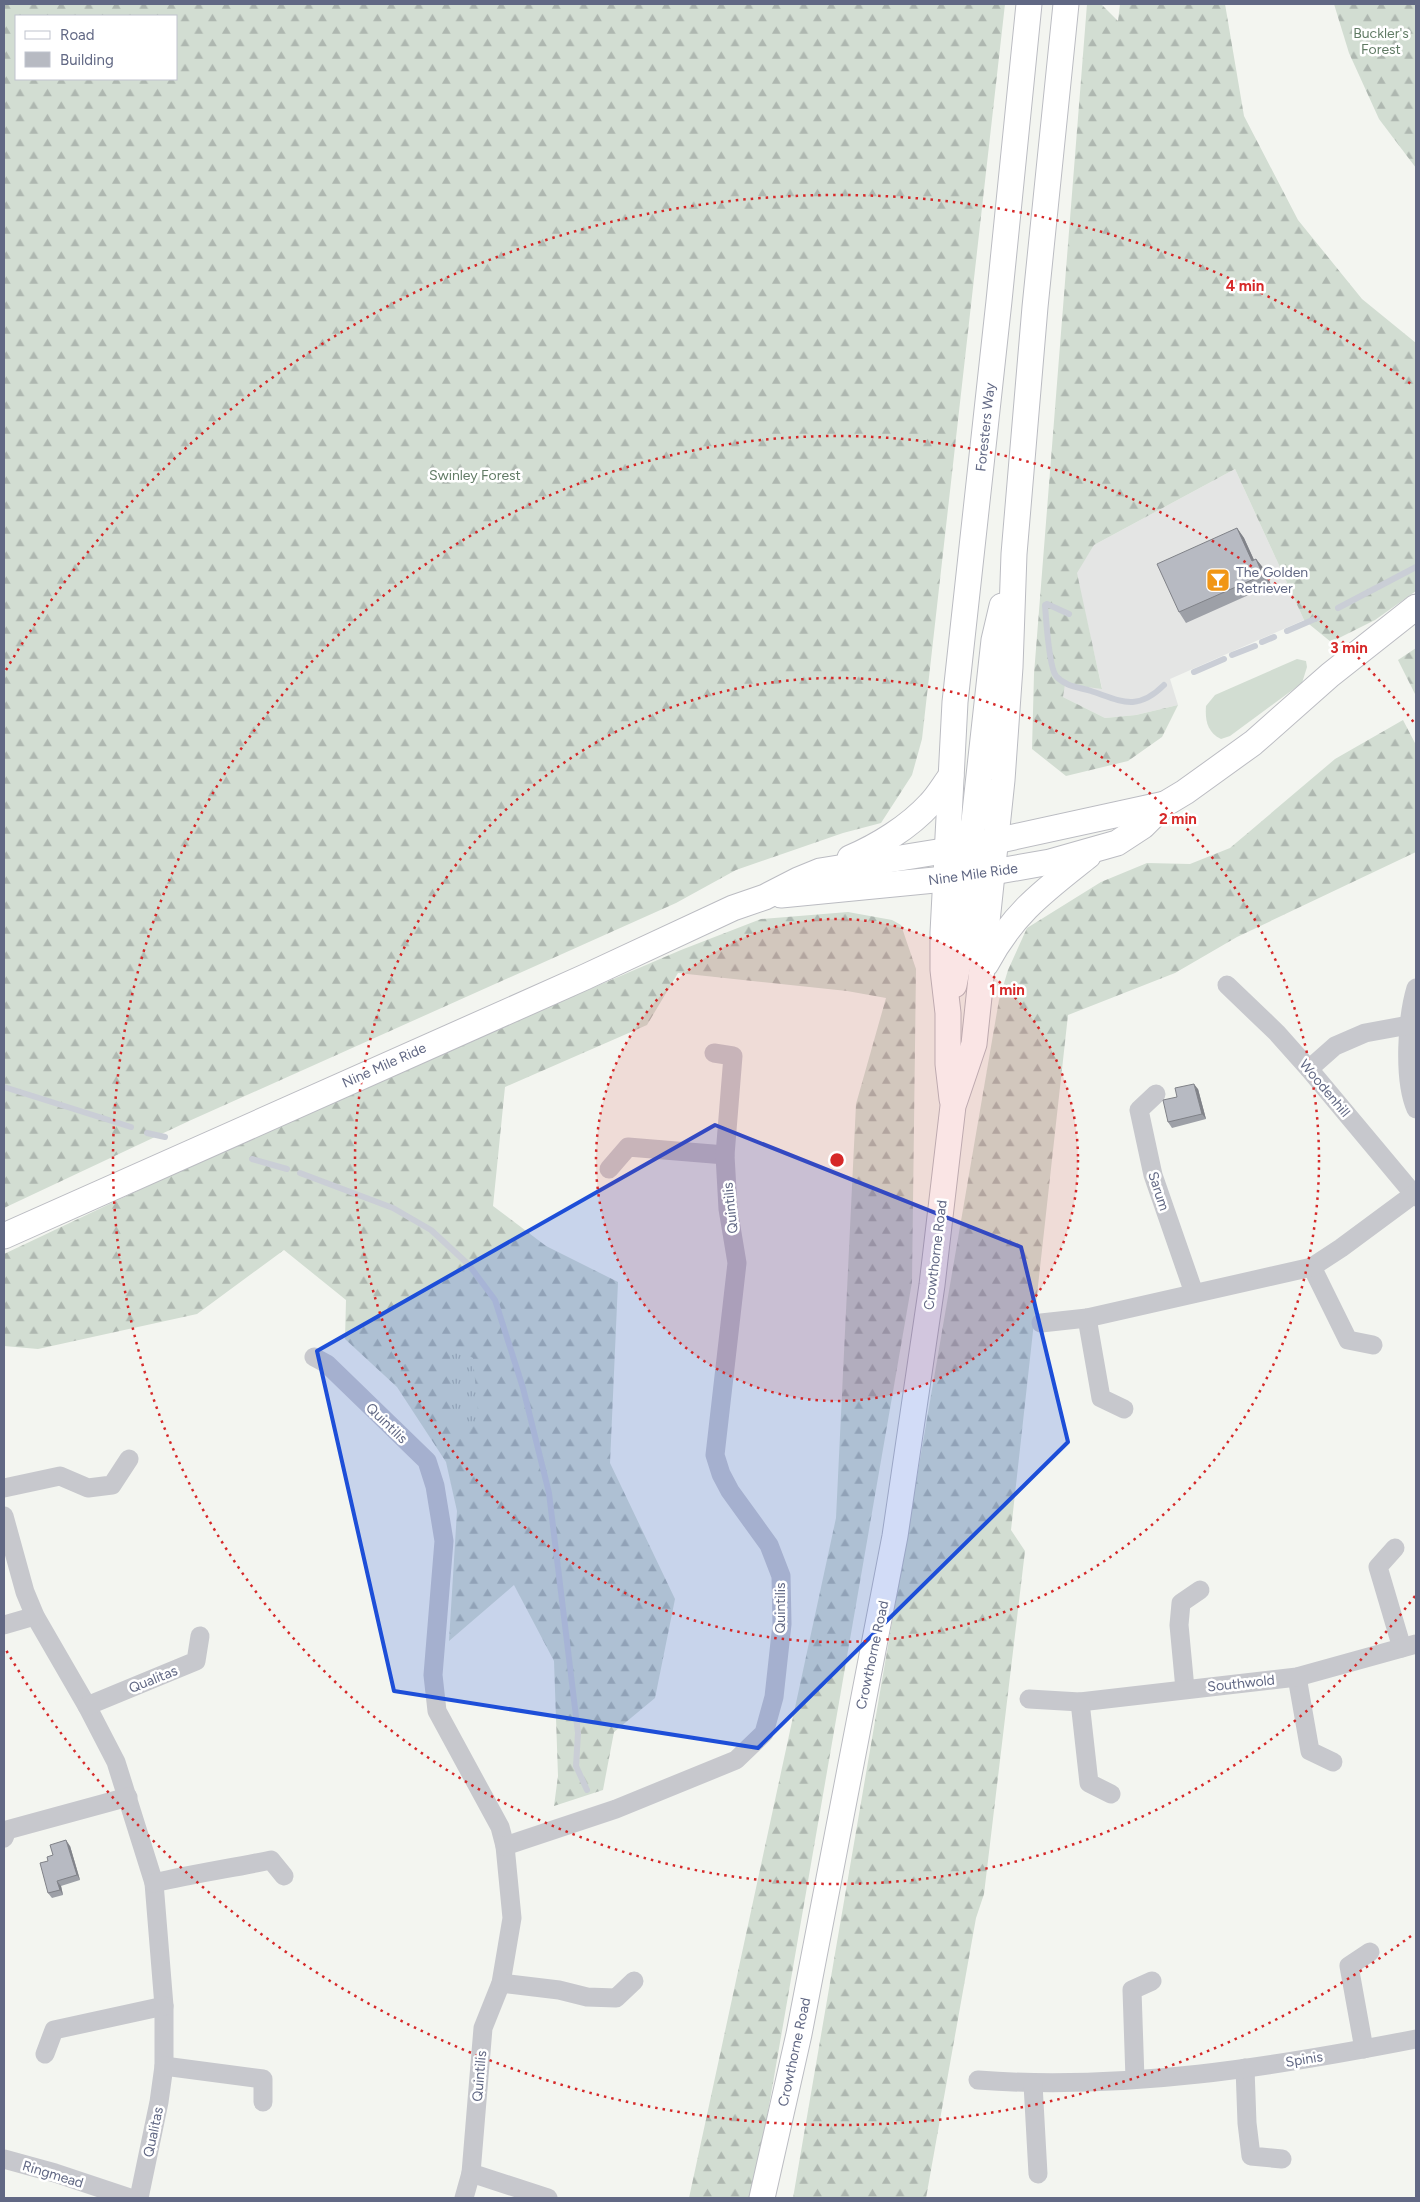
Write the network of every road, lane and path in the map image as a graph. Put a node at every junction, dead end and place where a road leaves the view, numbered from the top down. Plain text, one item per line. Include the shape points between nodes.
1 (1029, 4) edge
2 (1066, 4) edge
3 (1014, 554) junction
4 (1416, 607) edge
5 (951, 776) junction
6 (1164, 804) junction
7 (997, 841) junction
8 (957, 848) junction
9 (1095, 850) junction
10 (820, 871) junction
11 (982, 874) junction
12 (945, 879) junction
13 (765, 897) junction
14 (982, 972) junction
15 (1227, 985) dead end
16 (1416, 988) edge
17 (948, 1013) junction
18 (1409, 1025) junction
19 (714, 1053) dead end
20 (1309, 1069) junction
21 (1156, 1094) dead end
22 (953, 1106) junction
23 (1416, 1109) edge
24 (725, 1156) junction
25 (609, 1169) dead end
26 (1415, 1195) edge
27 (4, 1236) edge
28 (1312, 1267) junction
29 (1194, 1293) junction
30 (1087, 1318) junction
31 (1041, 1322) dead end
32 (1373, 1345) dead end
33 (314, 1358) dead end
34 (1124, 1409) dead end
35 (129, 1459) dead end
36 (4, 1488) edge
37 (4, 1516) edge
38 (1395, 1548) dead end
39 (1200, 1590) dead end
40 (35, 1616) junction
41 (4, 1625) edge
42 (200, 1636) dead end
43 (1409, 1646) edge
44 (1296, 1677) junction
45 (1185, 1689) junction
46 (1029, 1700) dead end
47 (1080, 1702) junction
48 (87, 1706) junction
49 (1333, 1762) dead end
50 (1111, 1794) dead end
51 (128, 1798) junction
52 (4, 1838) edge
53 (505, 1846) junction
54 (284, 1876) dead end
55 (154, 1883) junction
56 (1370, 1952) dead end
57 (634, 1981) dead end
58 (1152, 1981) dead end
59 (501, 1984) junction
60 (164, 2006) junction
61 (1416, 2039) edge
62 (1364, 2049) junction
63 (46, 2054) dead end
64 (164, 2066) junction
65 (1245, 2068) junction
66 (978, 2080) dead end
67 (1135, 2080) junction
68 (1033, 2084) junction
69 (264, 2102) dead end
70 (1282, 2158) dead end
71 (4, 2159) edge
72 (471, 2172) junction
73 (1038, 2174) dead end
74 (130, 2198) edge
75 (139, 2198) edge
76 (464, 2198) edge
77 (548, 2198) edge
78 (762, 2198) edge

1 - 5 main road, Foresters Way via 955,702
2 - 3 main road
3 - 7 main road via 1010,667
3 - 8 main road via 994,640 974,821
4 - 6 main road, Nine Mile Ride via 1330,675 1253,743 1207,778
5 - 8 main road, Foresters Way
5 - 10 main road via 917,817 878,844
6 - 7 main road, Nine Mile Ride
6 - 9 main road, Nine Mile Ride via 1143,826 1117,843
7 - 8 main road, Nine Mile Ride
7 - 11 main road
8 - 10 main road, Nine Mile Ride
8 - 12 main road, Crowthorne Road
9 - 11 main road, Nine Mile Ride
9 - 14 main road via 1034,899 1008,929
10 - 13 main road, Nine Mile Ride
11 - 12 main road, Nine Mile Ride
11 - 14 main road, Crowthorne Road
11 - 17 main road
12 - 13 main road, Nine Mile Ride
12 - 17 main road, Crowthorne Road via 943,970
13 - 27 main road, Nine Mile Ride via 733,908
14 - 22 main road, Crowthorne Road via 974,1044
15 - 20 street, Woodenhill
16 - 18 street
17 - 22 main road, Crowthorne Road via 948,1064
18 - 20 street via 1392,1026 1335,1046
18 - 23 street via 1408,1060
19 - 24 street, Quintilis via 733,1056
20 - 26 street, Woodenhill
21 - 29 street, Sarum via 1139,1110 1153,1175
22 - 78 main road, Crowthorne Road via 932,1285 895,1536 799,2034
24 - 25 street via 628,1147
24 - 53 street, Quintilis via 728,1209 737,1263 716,1455 730,1491 769,1545 781,1576 782,1624 774,1697 764,1733 736,1760 616,1809
26 - 28 street
28 - 29 street
28 - 32 street via 1348,1340
29 - 30 street
30 - 31 street
30 - 34 street via 1101,1398
33 - 53 street, Quintilis via 327,1364 427,1461 435,1486 444,1541 434,1675 437,1711 500,1826
35 - 36 street via 112,1485 88,1488 60,1476
37 - 40 street, Qualitas
38 - 43 street, Southwold via 1378,1567
39 - 45 street via 1181,1603 1179,1626
40 - 41 street
40 - 48 street, Qualitas
42 - 48 street, Qualitas via 196,1661
43 - 44 street, Southwold
44 - 45 street, Southwold
44 - 49 street via 1310,1751
45 - 47 street, Southwold
46 - 47 street, Southwold
47 - 50 street via 1090,1783
48 - 51 street, Qualitas via 116,1762
51 - 52 street via 7,1830
51 - 55 street, Qualitas
53 - 59 street, Quintilis via 512,1918
54 - 55 street via 271,1860
55 - 60 street, Qualitas
56 - 62 street via 1349,1966
57 - 59 street via 616,1998 587,1997 559,1990
58 - 67 street via 1132,1990
59 - 72 street, Quintilis via 483,2028
60 - 63 street via 54,2030
60 - 64 street, Qualitas
61 - 62 street, Spinis
62 - 65 street, Spinis
64 - 69 street via 263,2079
64 - 75 street, Qualitas
65 - 67 street, Spinis
65 - 70 street via 1251,2156
66 - 68 street, Spinis
67 - 68 street, Spinis
68 - 73 street
71 - 74 street, Ringmead
72 - 76 street, Quintilis
72 - 77 street

